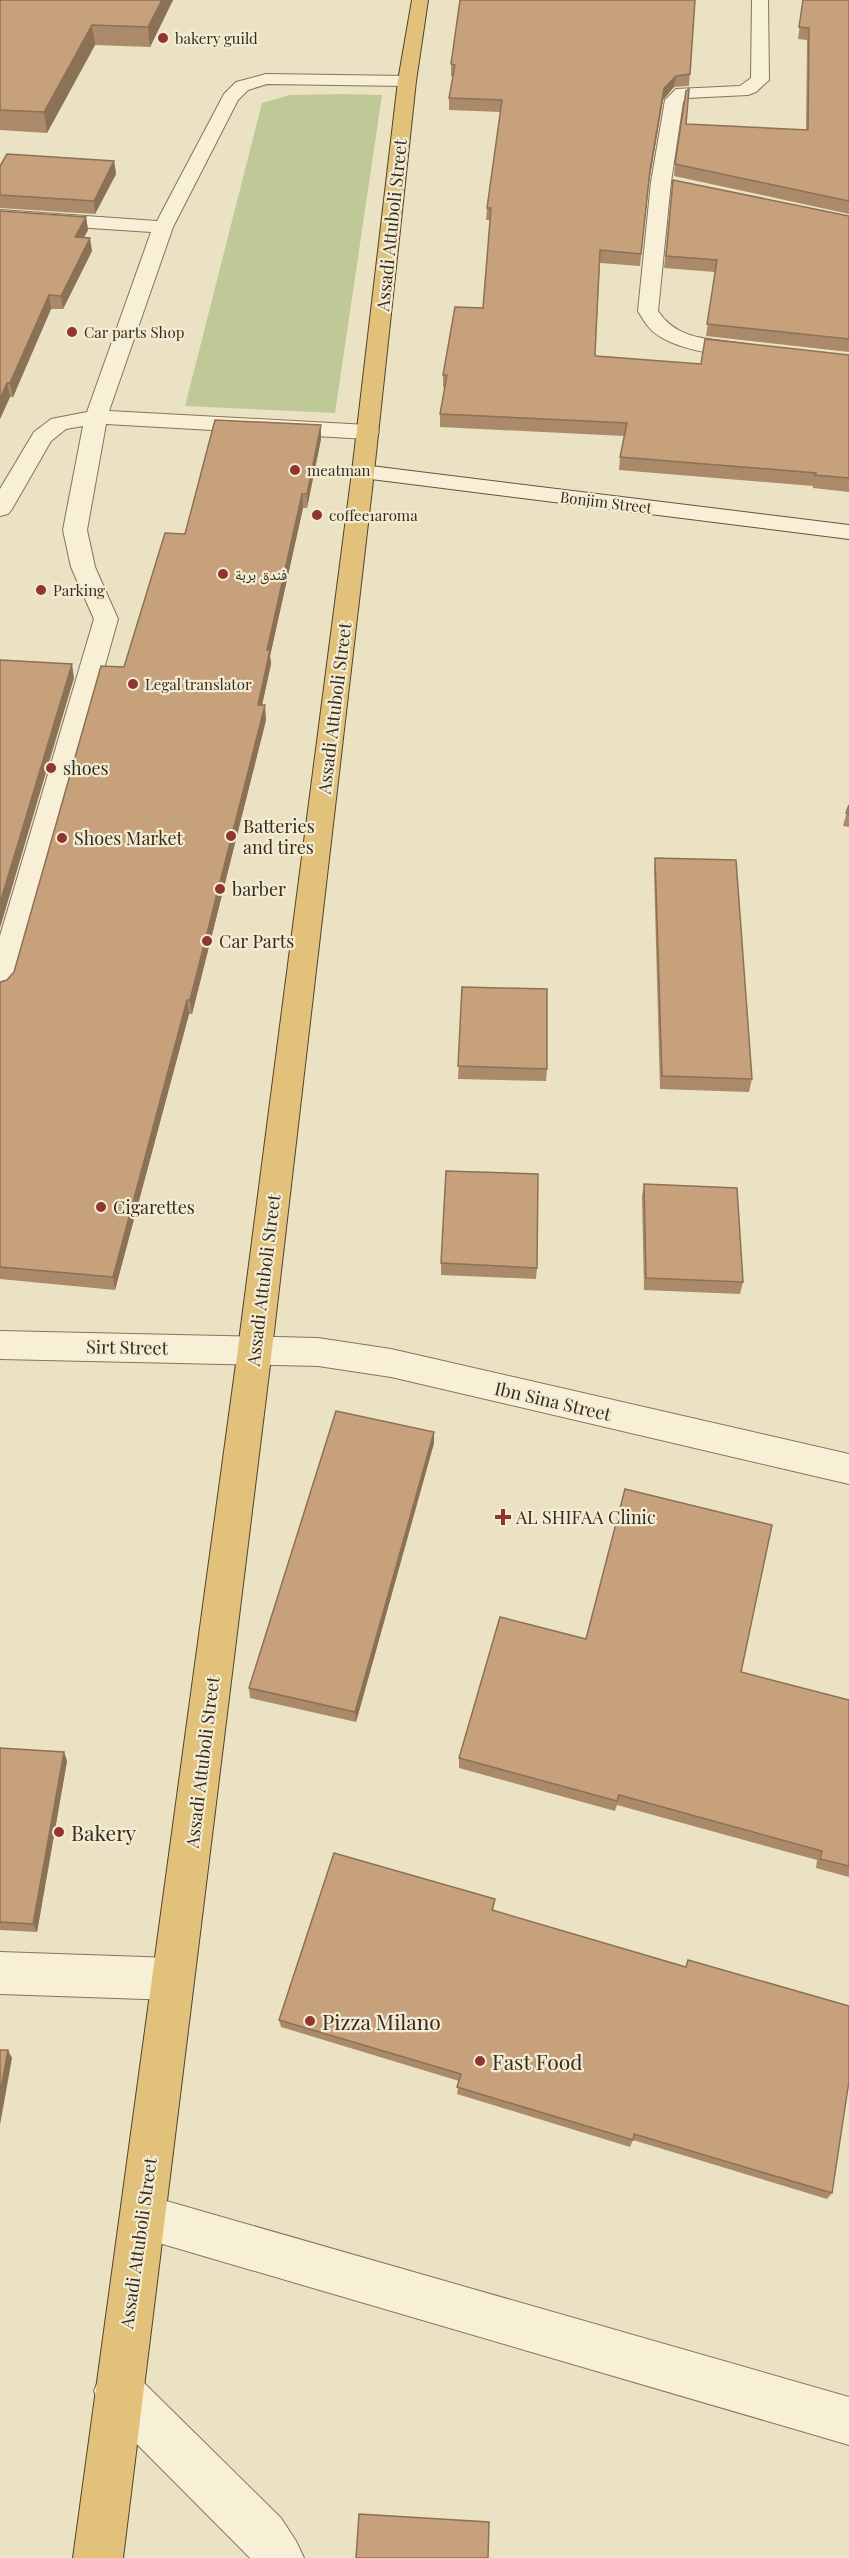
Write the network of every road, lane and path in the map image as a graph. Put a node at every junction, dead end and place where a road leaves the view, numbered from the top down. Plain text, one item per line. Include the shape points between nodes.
1 (420, 0) edge
2 (760, 0) edge
3 (407, 81) junction
4 (661, 182) junction
5 (685, 187) edge
6 (0, 216) edge
7 (163, 227) junction
8 (770, 352) edge
9 (96, 417) junction
10 (368, 432) junction
11 (363, 472) junction
12 (0, 509) edge
13 (849, 532) edge
14 (0, 985) edge
15 (0, 1345) edge
16 (255, 1349) junction
17 (849, 1469) edge
18 (0, 1973) edge
19 (173, 1979) junction
20 (142, 2216) junction
21 (118, 2391) junction
22 (849, 2421) edge
23 (98, 2558) edge
24 (279, 2558) edge

1 - 3 highway, Assadi Attuboli Street
2 - 4 street via 760,80 733,93 688,93 676,97
3 - 7 street via 280,78 242,86 230,98
3 - 10 highway, Assadi Attuboli Street
4 - 5 street
4 - 8 street via 648,311 653,321 678,338 696,344
6 - 7 street
7 - 9 street
9 - 10 street
9 - 12 street via 59,424 42,437
9 - 14 street via 75,530 83,567 106,619
10 - 11 highway, Assadi Attuboli Street
11 - 13 street, Bonjim Street
11 - 16 highway, Assadi Attuboli Street
15 - 16 street, Sirt Street
16 - 17 street, Ibn Sina Street via 318,1352 391,1363
16 - 19 highway, Assadi Attuboli Street
18 - 19 street
19 - 20 highway, Assadi Attuboli Street
20 - 21 highway, Assadi Attuboli Street
20 - 22 street
21 - 23 highway, Assadi Attuboli Street
21 - 24 street via 264,2535

